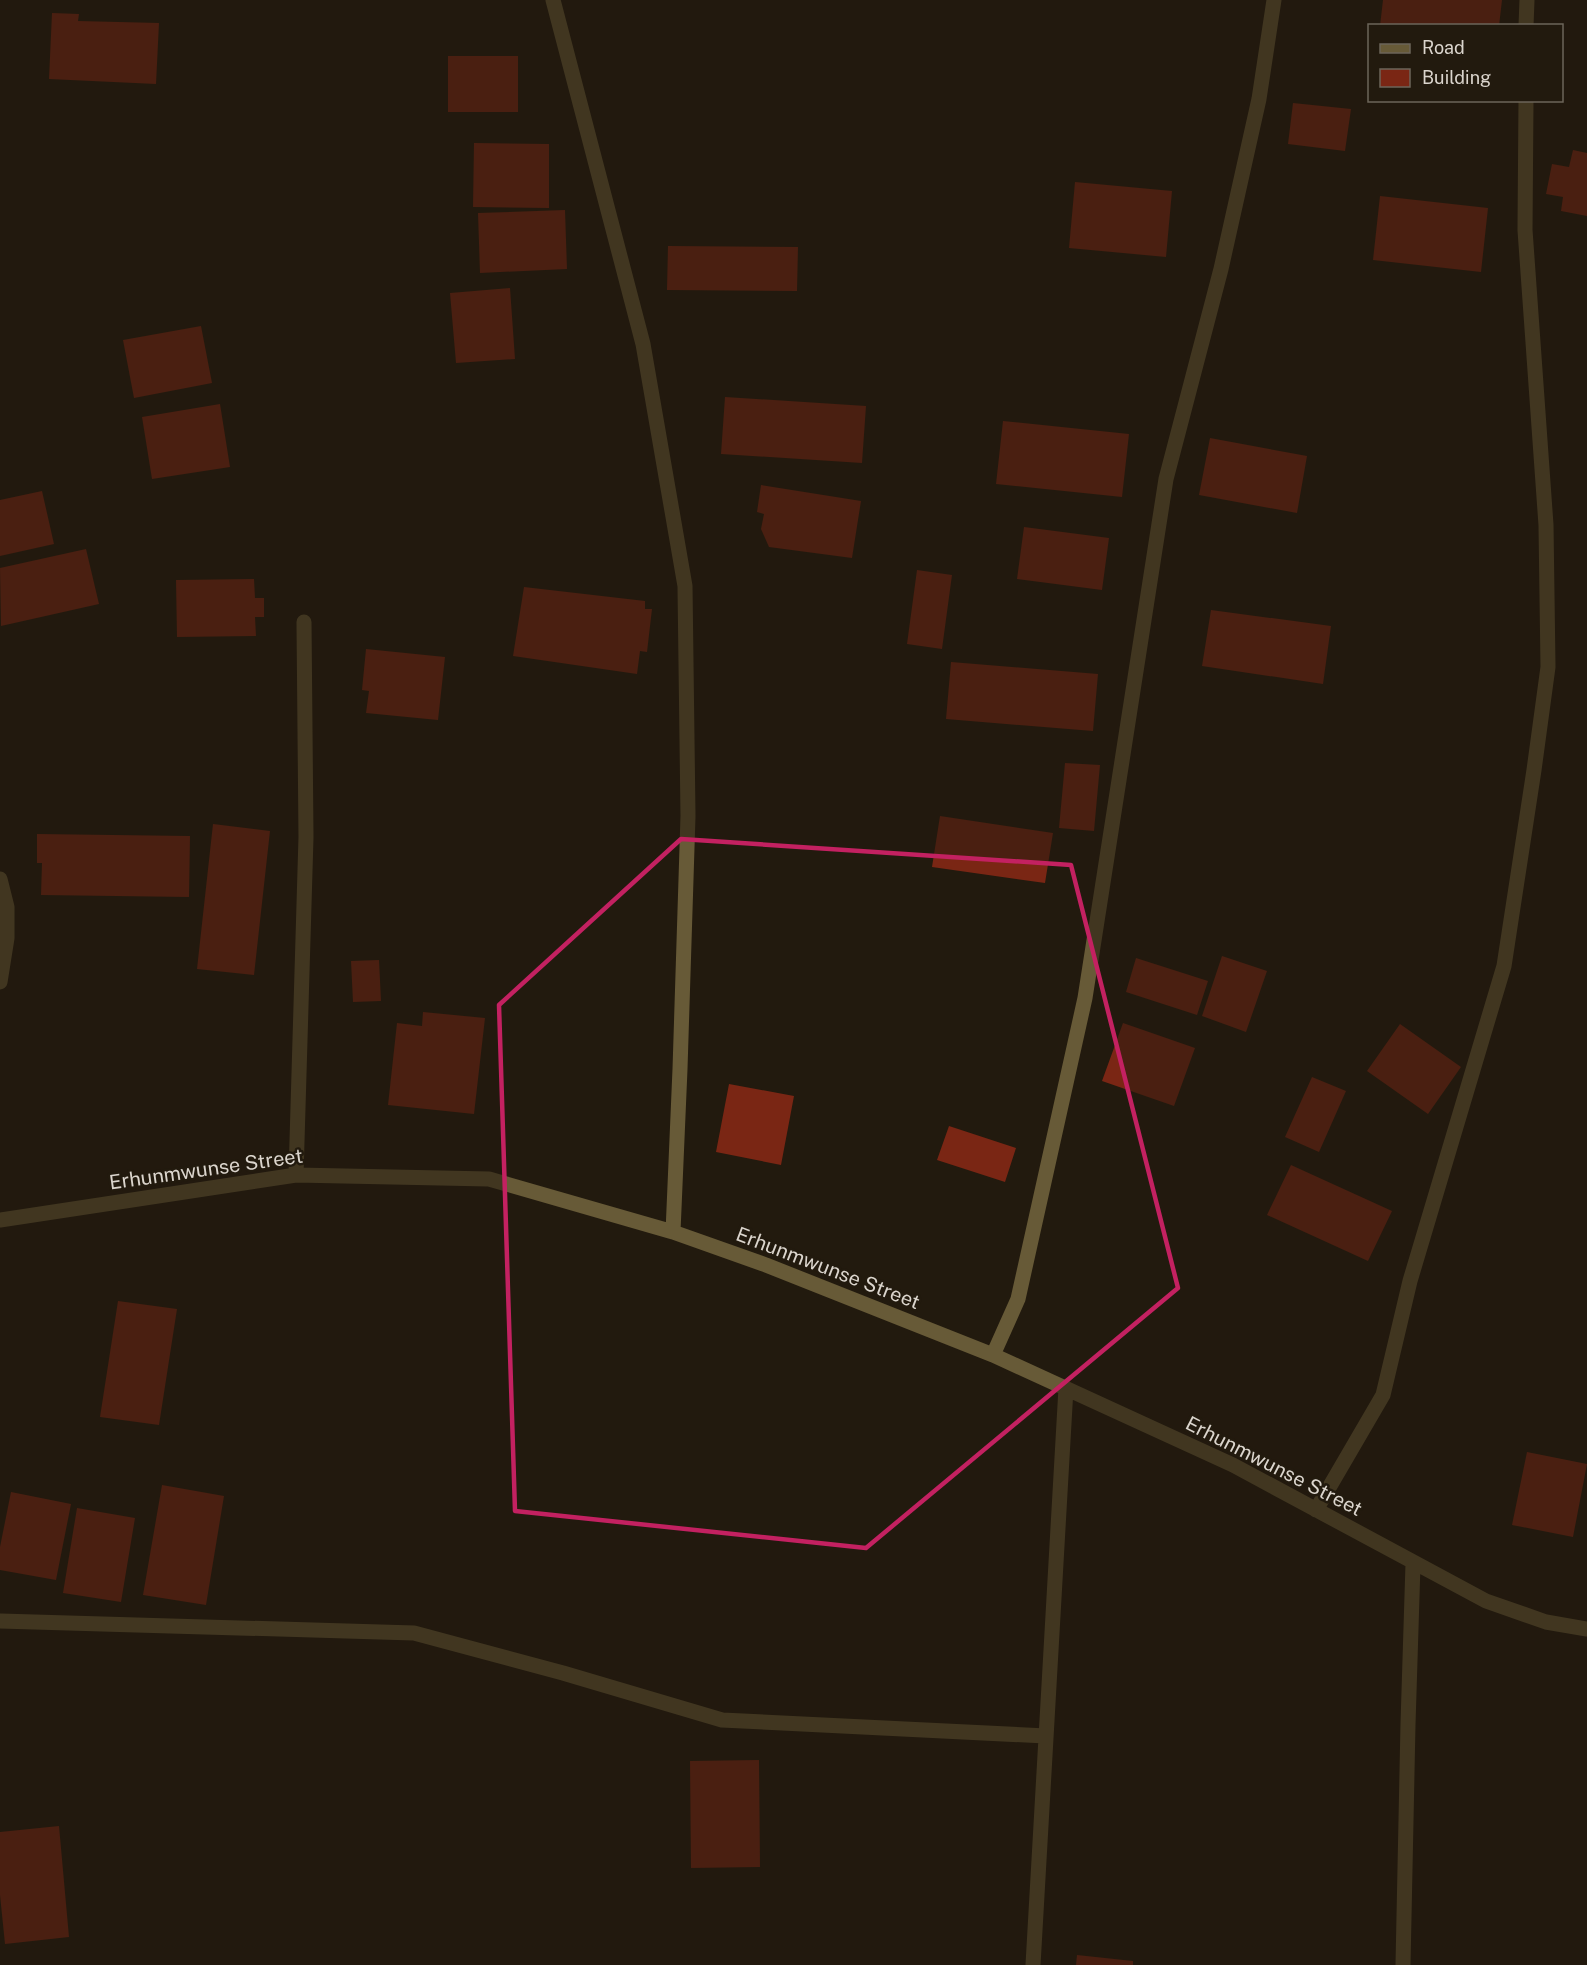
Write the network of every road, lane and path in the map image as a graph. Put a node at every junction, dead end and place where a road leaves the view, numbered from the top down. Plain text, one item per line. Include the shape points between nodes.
1 (553, 0) edge
2 (1274, 0) edge
3 (1527, 0) edge
4 (1526, 24) edge
5 (1526, 102) edge
6 (304, 622) dead end
7 (0, 879) edge
8 (0, 982) edge
9 (296, 1175) junction
10 (0, 1220) edge
11 (673, 1232) junction
12 (993, 1355) junction
13 (1066, 1388) junction
14 (1316, 1510) junction
15 (1413, 1564) junction
16 (0, 1621) edge
17 (1587, 1629) edge
18 (1046, 1736) junction
19 (1033, 1965) edge
20 (1403, 1965) edge

1 - 11 street via 643,344 685,586 688,816
2 - 12 street via 1259,99 1221,269 1166,479 1085,998 1018,1299
3 - 4 street
5 - 14 street via 1524,230 1546,525 1548,667 1532,781 1504,966 1410,1281 1383,1395
6 - 9 street via 306,837
7 - 8 street via 8,907
9 - 10 street, Erhunmwunse Street
9 - 11 street, Erhunmwunse Street via 489,1179
11 - 12 street, Erhunmwunse Street
12 - 13 street, Erhunmwunse Street
13 - 14 street, Erhunmwunse Street via 1233,1464
13 - 18 street
14 - 15 street, Erhunmwunse Street
15 - 17 street, Erhunmwunse Street via 1485,1601 1546,1622
15 - 20 street
16 - 18 street via 414,1633 722,1720
18 - 19 street

